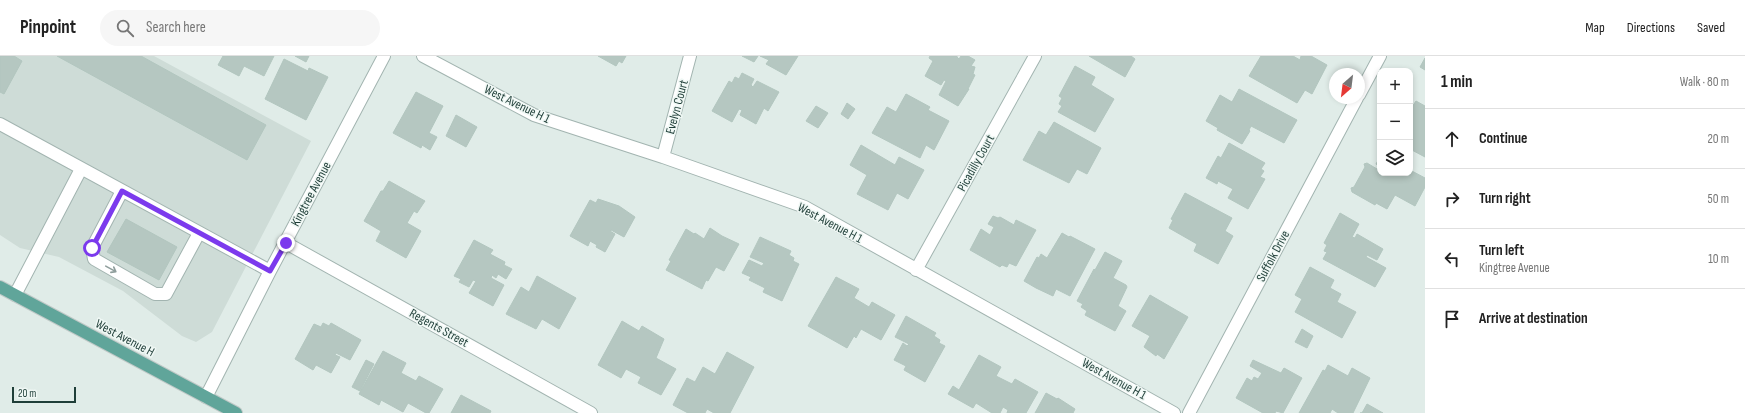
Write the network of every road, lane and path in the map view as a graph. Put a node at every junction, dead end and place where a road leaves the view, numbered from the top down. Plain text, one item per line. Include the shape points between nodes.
1 (384, 56) edge
2 (423, 56) edge
3 (690, 56) edge
4 (1035, 56) edge
5 (1380, 56) edge
6 (1365, 83) edge
7 (1354, 104) edge
8 (0, 124) edge
9 (664, 157) junction
10 (81, 169) junction
11 (122, 191) junction
12 (199, 233) junction
13 (286, 243) junction
14 (916, 270) junction
15 (270, 271) junction
16 (0, 287) edge
17 (14, 295) junction
18 (206, 397) junction
19 (236, 413) edge
20 (591, 413) edge
21 (1174, 413) edge
22 (1189, 413) edge

1 - 13 street, Kingtree Avenue
2 - 9 street, West Avenue H 1 via 534,115
3 - 9 street, Evelyn Court
4 - 14 street, Picadilly Court
5 - 6 street
7 - 22 street, Suffolk Drive
8 - 10 street
9 - 14 street, West Avenue H 1 via 804,207
10 - 11 street
10 - 17 street
11 - 12 street
11 -> 12 street via 92,248 94,259 156,294 166,294
12 - 15 street
13 - 15 street, Kingtree Avenue
13 - 20 street, Regents Street
14 - 21 street, West Avenue H 1
15 - 18 street, Kingtree Avenue
16 - 17 main road, West Avenue H
17 - 18 main road, West Avenue H
18 - 19 main road, West Avenue H

